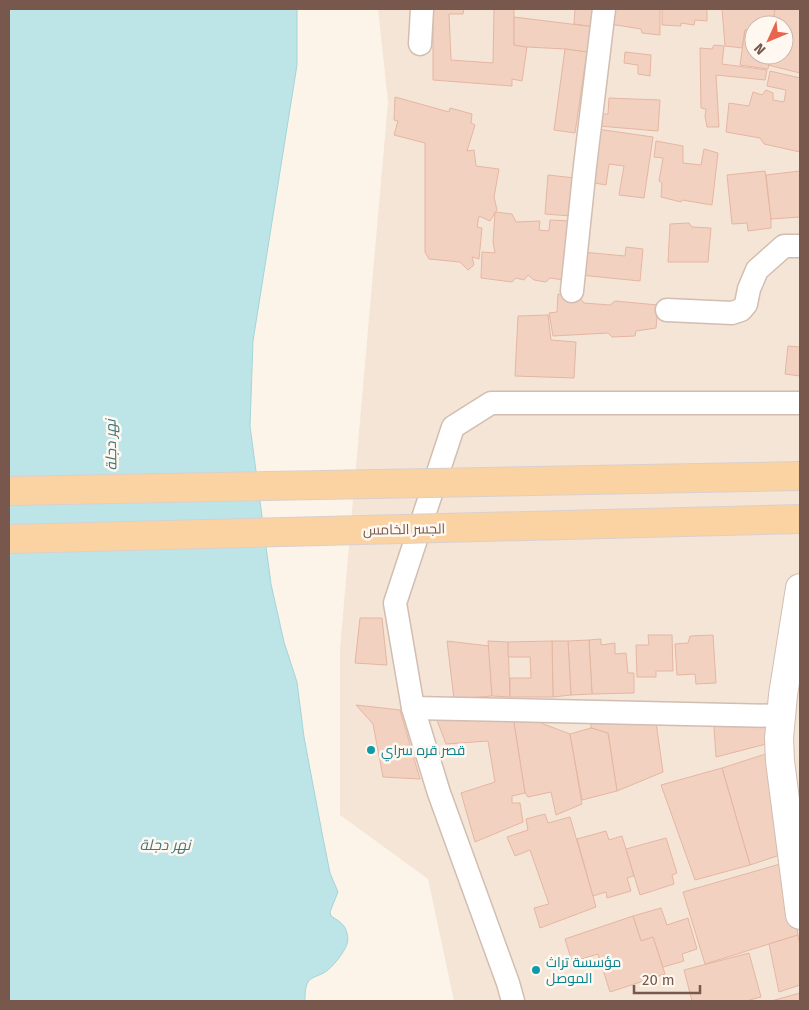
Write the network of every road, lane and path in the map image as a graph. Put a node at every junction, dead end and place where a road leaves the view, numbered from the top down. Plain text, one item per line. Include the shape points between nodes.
1 (422, 9) edge
2 (604, 9) edge
3 (420, 44) dead end
4 (800, 246) edge
5 (572, 291) dead end
6 (667, 310) dead end
7 (800, 404) edge
8 (800, 476) edge
9 (9, 491) edge
10 (800, 519) edge
11 (9, 539) edge
12 (800, 588) edge
13 (412, 708) junction
14 (780, 716) junction
15 (800, 915) edge
16 (513, 1001) edge

1 - 3 street
2 - 5 street
4 - 6 street via 784,246 757,270 741,310 732,313
7 - 13 street via 491,403 453,428 395,603
8 - 9 main road, bridge
10 - 11 main road, الجسر الخامس, bridge
12 - 14 street
13 - 14 street
13 - 16 street via 439,794
14 - 15 street via 780,761

